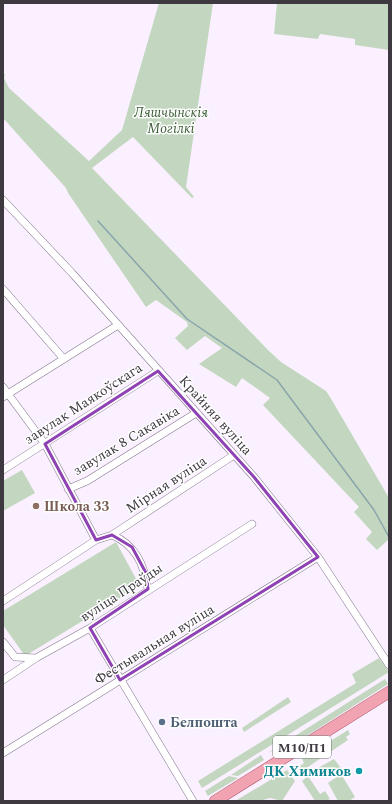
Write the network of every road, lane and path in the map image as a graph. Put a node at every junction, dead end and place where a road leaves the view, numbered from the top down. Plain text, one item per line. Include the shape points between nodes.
1 (3, 200) edge
2 (3, 289) edge
3 (118, 325) junction
4 (63, 358) junction
5 (158, 371) junction
6 (3, 387) edge
7 (6, 395) edge
8 (196, 413) junction
9 (44, 444) junction
10 (234, 455) junction
11 (3, 470) edge
12 (68, 489) junction
13 (252, 524) dead end
14 (112, 535) junction
15 (96, 540) junction
16 (318, 556) junction
17 (148, 589) junction
18 (4, 600) edge
19 (90, 628) junction
20 (3, 642) edge
21 (36, 658) junction
22 (389, 665) edge
23 (3, 680) edge
24 (120, 680) junction
25 (389, 692) edge
26 (3, 753) edge
27 (192, 801) edge
28 (215, 801) edge

1 - 3 street, Крайняя вуліца
2 - 4 street
3 - 4 street
3 - 5 street, Крайняя вуліца
4 - 7 street
5 - 8 street, Крайняя вуліца
5 - 9 street, завулак Маякоўскага
6 - 7 street
7 - 9 street
8 - 10 street, Крайняя вуліца
8 - 12 street, завулак 8 Сакавіка via 88,481
9 - 11 street, завулак Маякоўскага
9 - 12 street
10 - 14 street, Мірная вуліца
10 - 16 street, Крайняя вуліца
12 - 15 street
13 - 17 street, вуліца Праўды
14 - 15 street, Мірная вуліца
14 - 17 street via 132,547 146,573
15 - 18 street, Мірная вуліца
16 - 22 street, Крайняя вуліца
16 - 24 street, Фестывальная вуліца
17 - 19 street, вуліца Праўды
19 - 21 street, вуліца Праўды
19 - 24 street
20 - 21 street via 15,657
21 - 23 street, вуліца Праўды
24 - 26 street, Фестывальная вуліца
24 - 27 street
25 - 28 main road, М10/П1

